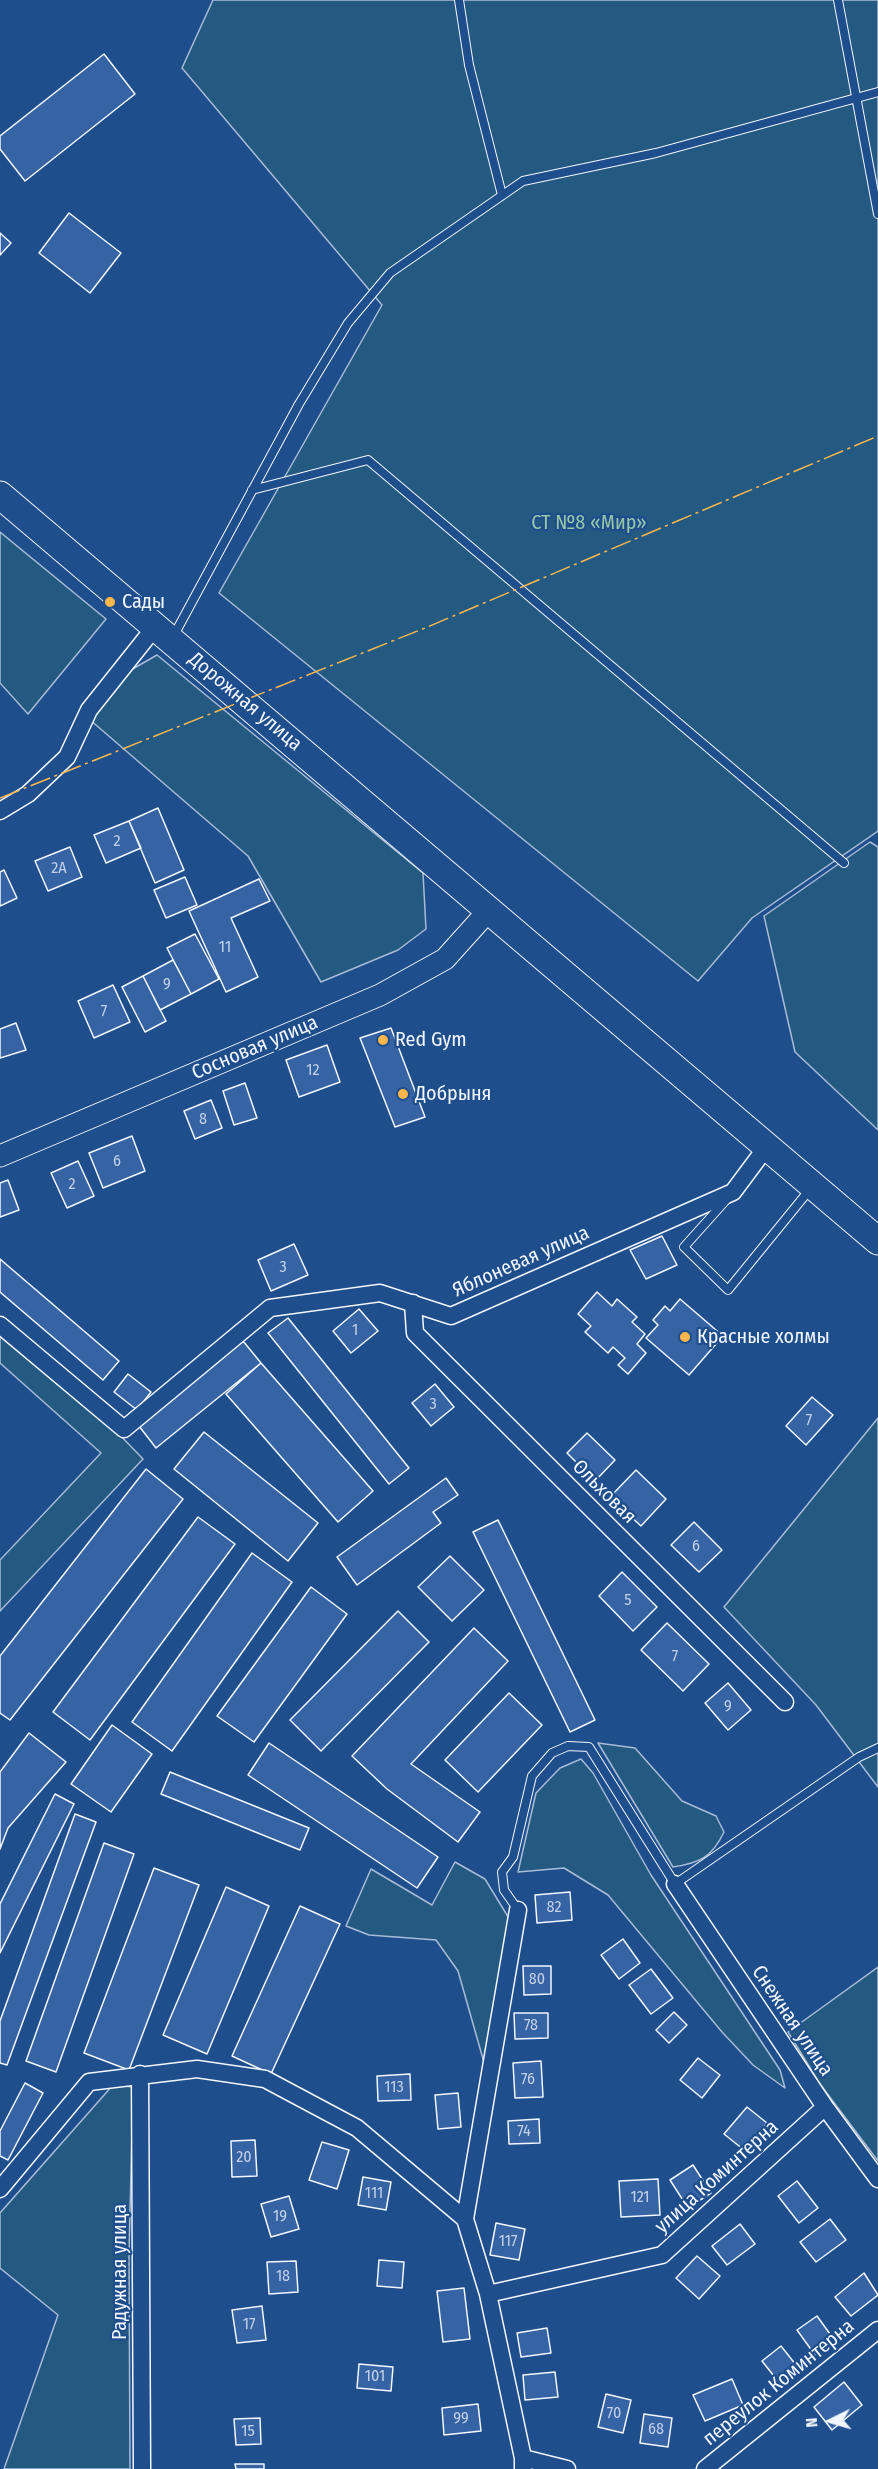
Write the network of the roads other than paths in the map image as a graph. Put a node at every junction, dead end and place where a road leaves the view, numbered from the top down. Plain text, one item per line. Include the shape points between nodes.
1 (459, 0) edge
2 (838, 0) edge
3 (878, 92) edge
4 (855, 98) junction
5 (502, 195) junction
6 (878, 214) edge
7 (252, 490) junction
8 (0, 495) edge
9 (163, 634) junction
10 (0, 811) edge
11 (844, 863) dead end
12 (490, 909) junction
13 (768, 1145) junction
14 (0, 1156) edge
15 (814, 1186) junction
16 (733, 1192) junction
17 (878, 1241) edge
18 (413, 1304) junction
19 (0, 1325) edge
20 (784, 1702) dead end
21 (878, 1748) edge
22 (675, 1884) junction
23 (518, 1910) joint
24 (140, 2074) junction
25 (825, 2107) junction
26 (878, 2179) edge
27 (0, 2188) edge
28 (465, 2219) junction
29 (488, 2294) junction
30 (878, 2330) edge
31 (523, 2464) edge
32 (142, 2469) edge
33 (567, 2469) edge
34 (705, 2469) edge

1 - 5 lane via 469,65
2 - 4 lane
3 - 4 lane
4 - 5 lane via 656,153 523,181
4 - 6 lane
5 - 7 lane via 390,273 348,323
7 - 9 lane
7 - 11 lane via 368,460
8 - 9 main road, Дорожная улица
9 - 10 street via 89,710 67,757 28,794
9 - 12 main road, Дорожная улица
12 - 13 main road, Дорожная улица
12 - 14 street, Сосновая улица via 445,959 380,995
13 - 15 main road, Дорожная улица
13 - 16 street, Яблоневая улица
15 - 16 lane via 728,1290 684,1248
15 - 17 main road, Дорожная улица
16 - 18 street, Яблоневая улица via 451,1316
18 - 19 street, Яблоневая улица via 380,1293 270,1308 124,1429
18 - 20 street, Ольховая via 416,1333
21 - 22 lane via 859,1757
22 - 23 lane via 589,1747 568,1746 552,1753 532,1776 513,1857 502,1872 504,1890
22 - 25 street, Снежная улица
23 - 28 street
24 - 27 street via 89,2082
24 - 28 street via 197,2069 265,2079 357,2128
24 - 32 street, Радужная улица
25 - 26 street, Снежная улица
25 - 29 street, улица Коминтерна via 662,2255
28 - 29 street
29 - 31 street
30 - 34 street, переулок Коминтерна
31 - 33 street

